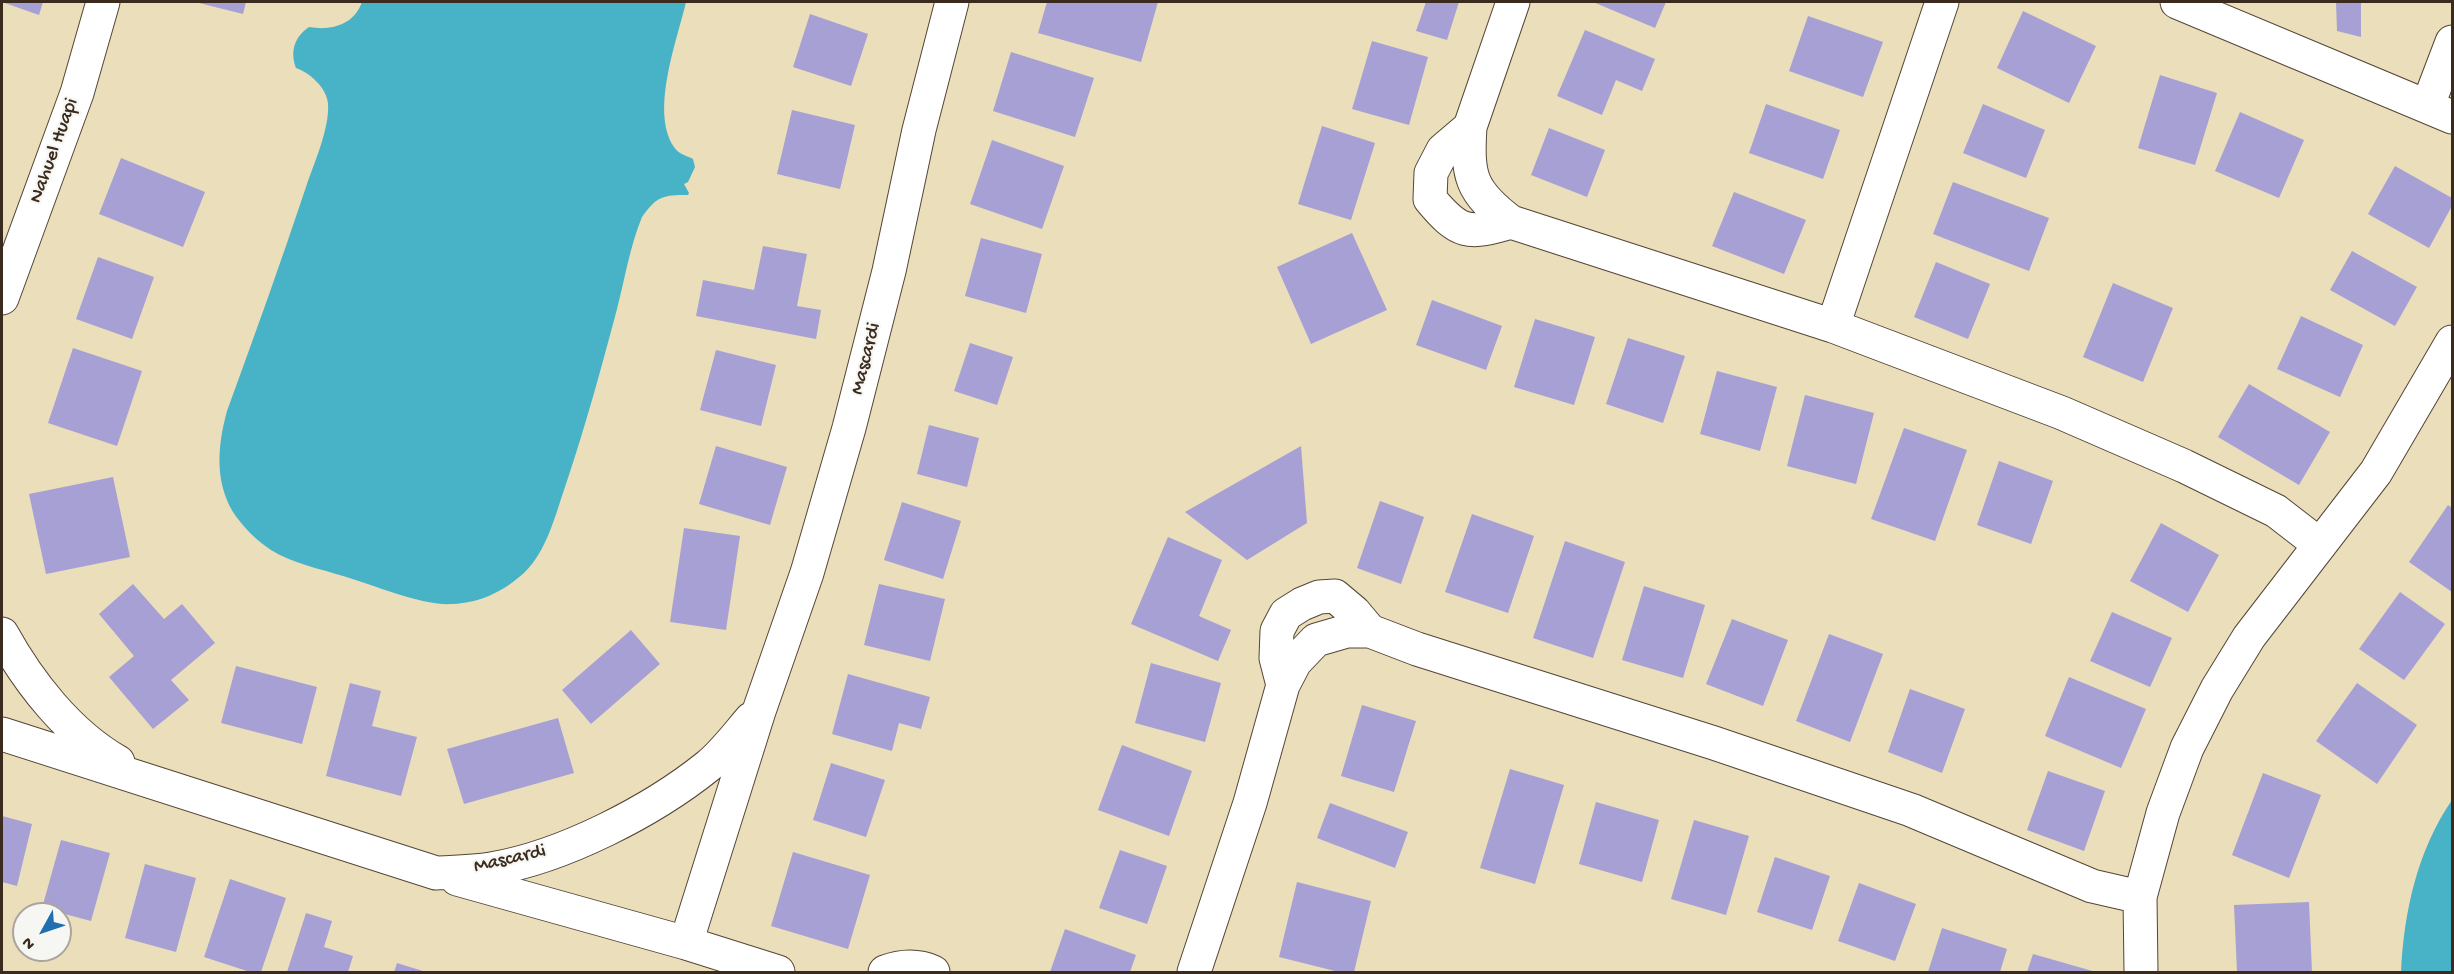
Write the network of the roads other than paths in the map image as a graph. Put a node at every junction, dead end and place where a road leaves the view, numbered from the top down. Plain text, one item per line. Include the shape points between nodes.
1 (103, 2) edge
2 (952, 2) edge
3 (1513, 2) edge
4 (1942, 2) edge
5 (2177, 2) edge
6 (2452, 42) edge
7 (2440, 111) edge
8 (1470, 126) junction
9 (1511, 222) junction
10 (2, 298) edge
11 (1833, 327) junction
12 (2452, 342) edge
13 (2320, 545) junction
14 (2, 634) edge
15 (759, 711) junction
16 (2, 734) edge
17 (156, 783) junction
18 (436, 873) junction
19 (2140, 897) junction
20 (686, 943) junction
21 (778, 972) edge
22 (885, 972) edge
23 (933, 972) edge
24 (1194, 972) edge
25 (2141, 972) edge

1 - 10 street, Nahuel Huapi via 76,93
2 - 15 street, Mascardi via 849,428 807,573
3 - 8 street
4 - 11 street
5 - 7 street
6 - 7 street
8 - 9 street via 1468,161 1478,191 1490,207
8 - 9 street via 1443,150 1431,172 1430,199 1463,230
9 - 11 street
11 - 13 street via 2062,413 2184,465 2276,511
12 - 13 street via 2376,472
13 - 19 street via 2249,637 2212,699 2187,748 2167,802
14 - 17 street via 42,694 74,728 106,755
15 - 18 street, Mascardi via 710,764 657,803 597,834 517,863
15 - 20 street, Mascardi
16 - 17 street
17 - 18 street, Mascardi
18 - 20 street
19 - 24 street via 2092,886 1911,810 1417,649 1370,631 1335,596 1319,597 1286,614 1277,631 1276,658 1283,685 1250,803
19 - 25 street
20 - 21 street
22 - 23 street via 906,967

